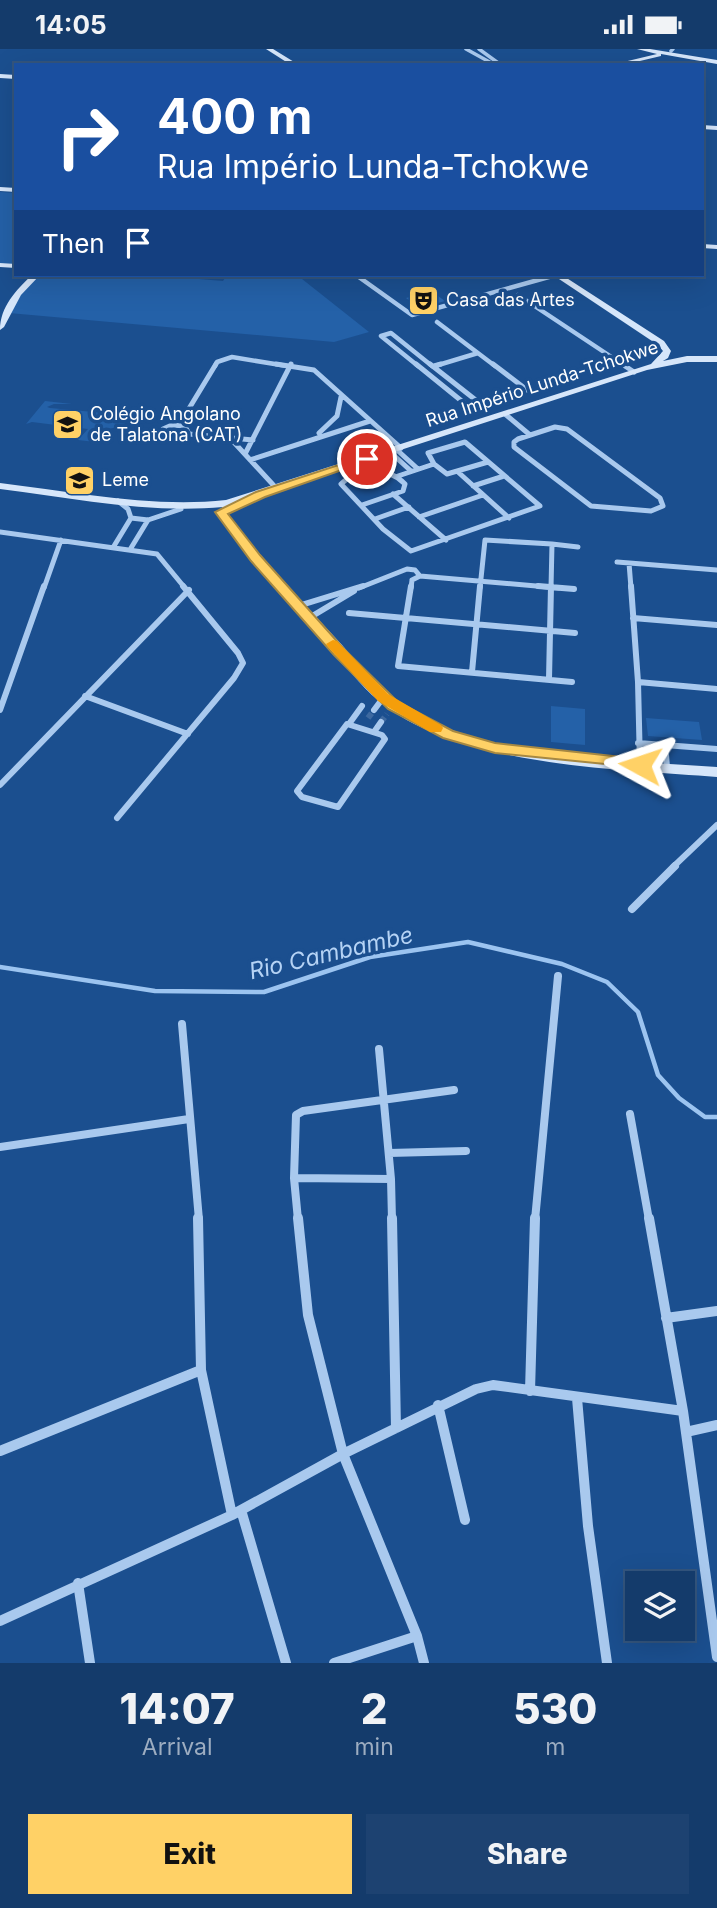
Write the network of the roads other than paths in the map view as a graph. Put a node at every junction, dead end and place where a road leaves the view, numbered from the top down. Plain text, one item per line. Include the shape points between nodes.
1 (269, 49) edge
2 (466, 49) edge
3 (479, 49) edge
4 (640, 49) edge
5 (670, 51) edge
6 (717, 62) edge
7 (293, 63) edge
8 (491, 63) edge
9 (498, 63) edge
10 (622, 63) edge
11 (34, 277) edge
12 (359, 277) edge
13 (549, 277) edge
14 (559, 277) edge
15 (518, 295) dead end
16 (4, 308) edge
17 (437, 322) dead end
18 (0, 327) edge
19 (645, 330) junction
20 (478, 353) junction
21 (717, 358) edge
22 (291, 364) junction
23 (434, 366) junction
24 (639, 370) junction
25 (527, 390) dead end
26 (341, 397) junction
27 (477, 407) junction
28 (505, 414) junction
29 (492, 418) junction
30 (370, 421) junction
31 (179, 425) junction
32 (189, 433) junction
33 (530, 435) junction
34 (230, 438) junction
35 (312, 438) junction
36 (253, 440) junction
37 (396, 450) junction
38 (245, 454) junction
39 (250, 460) junction
40 (488, 462) junction
41 (434, 464) junction
42 (415, 470) junction
43 (458, 473) junction
44 (504, 475) junction
45 (398, 476) junction
46 (0, 486) edge
47 (473, 486) junction
48 (277, 489) junction
49 (393, 494) junction
50 (484, 495) junction
51 (118, 501) junction
52 (147, 504) junction
53 (362, 505) junction
54 (409, 507) junction
55 (181, 509) junction
56 (213, 511) junction
57 (419, 517) junction
58 (131, 518) junction
59 (509, 518) junction
60 (376, 519) junction
61 (148, 520) junction
62 (0, 532) edge
63 (61, 540) junction
64 (446, 540) junction
65 (552, 544) junction
66 (114, 546) junction
67 (578, 547) dead end
68 (131, 548) junction
69 (617, 562) dead end
70 (629, 563) junction
71 (717, 570) edge
72 (404, 572) junction
73 (420, 576) junction
74 (412, 580) junction
75 (480, 580) junction
76 (549, 587) junction
77 (358, 588) junction
78 (574, 589) dead end
79 (189, 590) junction
80 (313, 601) junction
81 (299, 606) junction
82 (324, 612) junction
83 (349, 614) dead end
84 (309, 618) junction
85 (407, 618) junction
86 (633, 618) junction
87 (476, 625) junction
88 (717, 625) edge
89 (550, 630) junction
90 (575, 633) dead end
91 (472, 672) junction
92 (0, 677) edge
93 (12, 677) junction
94 (549, 678) junction
95 (572, 681) dead end
96 (638, 682) junction
97 (717, 689) edge
98 (85, 696) junction
99 (362, 706) dead end
100 (387, 706) junction
101 (0, 710) edge
102 (374, 710) tunnel mouth
103 (368, 718) tunnel mouth
104 (381, 722) tunnel mouth
105 (349, 724) junction
106 (361, 728) junction
107 (374, 732) junction
108 (188, 734) junction
109 (717, 749) edge
110 (644, 753) junction
111 (666, 755) junction
112 (13, 771) junction
113 (717, 772) edge
114 (0, 778) edge
115 (0, 785) edge
116 (117, 818) dead end
117 (717, 825) edge
118 (632, 909) dead end
119 (558, 976) dead end
120 (182, 1024) dead end
121 (379, 1049) dead end
122 (454, 1090) dead end
123 (384, 1100) junction
124 (630, 1114) dead end
125 (189, 1119) junction
126 (0, 1147) edge
127 (466, 1151) dead end
128 (389, 1153) junction
129 (294, 1178) junction
130 (391, 1178) junction
131 (717, 1311) edge
132 (666, 1318) junction
133 (201, 1370) junction
134 (530, 1391) junction
135 (578, 1398) junction
136 (438, 1405) junction
137 (683, 1411) junction
138 (717, 1425) edge
139 (396, 1428) junction
140 (686, 1431) junction
141 (0, 1451) edge
142 (343, 1454) junction
143 (237, 1512) junction
144 (465, 1520) dead end
145 (78, 1583) junction
146 (0, 1621) edge
147 (416, 1636) junction
148 (717, 1657) edge
149 (90, 1663) edge
150 (286, 1663) edge
151 (334, 1663) edge
152 (424, 1663) edge
153 (607, 1663) edge

1 - 7 street
2 - 8 street
3 - 9 street
4 - 5 street
5 - 6 street
5 - 10 street
11 - 16 street
12 - 13 street via 412,315
14 - 19 street
15 - 24 street
16 - 18 street
17 - 20 street
19 - 21 street via 674,348
19 - 24 street via 667,351 658,362
20 - 23 street
20 - 25 street
21 - 24 street, Rua Império Lunda-Tchokwe via 687,359
22 - 26 street via 314,370
22 - 31 street via 232,357 218,362
22 - 36 street
23 - 27 street via 481,403
23 - 27 street via 391,333 381,335 469,407
24 - 28 street, Rua Império Lunda-Tchokwe
26 - 30 street
26 - 35 street via 333,422
27 - 29 street
28 - 29 street, Rua Império Lunda-Tchokwe
28 - 33 street
29 - 37 street, Rua Império Lunda-Tchokwe
30 - 35 street
30 - 37 street
31 - 32 street via 188,427
31 - 32 street via 167,426 162,434 173,439
32 - 34 street
33 - 33 street via 516,441 514,447 585,502 603,508 651,511 663,506 660,498 565,428
34 - 36 street
34 - 38 street
35 - 39 street
36 - 38 street
37 - 42 street
37 - 48 street, Rua Império Lunda-Tchokwe
38 - 39 street
39 - 48 street
40 - 41 street via 461,442 431,451 428,457
40 - 43 street
40 - 44 street
41 - 42 street
41 - 43 street via 444,473
42 - 45 street
43 - 47 street
44 - 47 street
44 - 59 street via 540,506
45 - 49 street via 405,489
45 - 53 street via 381,470 341,482
46 - 51 street, Rua Império Lunda-Tchokwe
47 - 50 street
48 - 56 street, Rua Império Lunda-Tchokwe
49 - 53 street
49 - 54 street
50 - 57 street
50 - 59 street
51 - 52 street, Rua Império Lunda-Tchokwe
51 - 58 street
52 - 55 street, Rua Império Lunda-Tchokwe
52 - 56 street, Rua Império Lunda-Tchokwe
53 - 60 street
54 - 57 street
54 - 60 street
55 - 56 street, Rua Império Lunda-Tchokwe
55 - 61 street
56 - 81 street
57 - 64 street
58 - 61 street
58 - 66 street
59 - 64 street
60 - 64 street via 411,551
61 - 68 street
62 - 63 street
63 - 66 street
63 - 93 street
65 - 67 street
65 - 75 street via 485,540
65 - 76 street
66 - 68 street
68 - 79 street via 162,557
69 - 70 street
70 - 71 street
70 - 86 street
72 - 73 street via 413,569
72 - 74 street
72 - 77 street
73 - 74 street
73 - 75 street
74 - 85 street
75 - 76 street
75 - 87 street
76 - 78 street
76 - 89 street
77 - 80 street
77 - 82 street
79 - 98 street
79 - 108 street via 243,663
80 - 81 street
80 - 82 street
81 - 84 street
82 - 84 street
83 - 85 street
84 - 100 street
85 - 87 street
85 - 91 street via 398,666
86 - 88 street
86 - 96 street
87 - 89 street
87 - 91 street
89 - 90 street
89 - 94 street
91 - 94 street
92 - 93 street
93 - 101 street
94 - 95 street
96 - 97 street
96 - 110 street
98 - 108 street
98 - 112 street
99 - 105 street
100 - 102 street
100 - 110 street via 448,734 495,748
103 - 106 street
104 - 107 street
105 - 106 street
105 - 107 street via 297,791 302,797 340,806 385,739
106 - 107 street
108 - 116 street
109 - 111 street
110 - 111 street
110 - 111 street
111 - 113 street
112 - 114 street
112 - 115 street
117 - 118 street via 684,860 647,888
119 - 134 street via 533,1236
120 - 125 street
121 - 123 street
122 - 123 street
123 - 128 street
123 - 129 street via 296,1115
124 - 132 street
125 - 126 street
125 - 133 street via 200,1237
127 - 128 street
128 - 130 street
129 - 130 street
129 - 142 street via 309,1315
130 - 139 street
131 - 132 street
132 - 137 street
133 - 141 street
133 - 143 street
134 - 135 street
134 - 136 street via 493,1385
135 - 137 street
135 - 153 street via 588,1526
136 - 139 street
136 - 144 street
137 - 140 street
138 - 140 street
139 - 142 street
140 - 148 street
142 - 143 street
142 - 147 street
143 - 145 street
143 - 150 street
145 - 146 street
145 - 149 street
147 - 151 street
147 - 152 street

